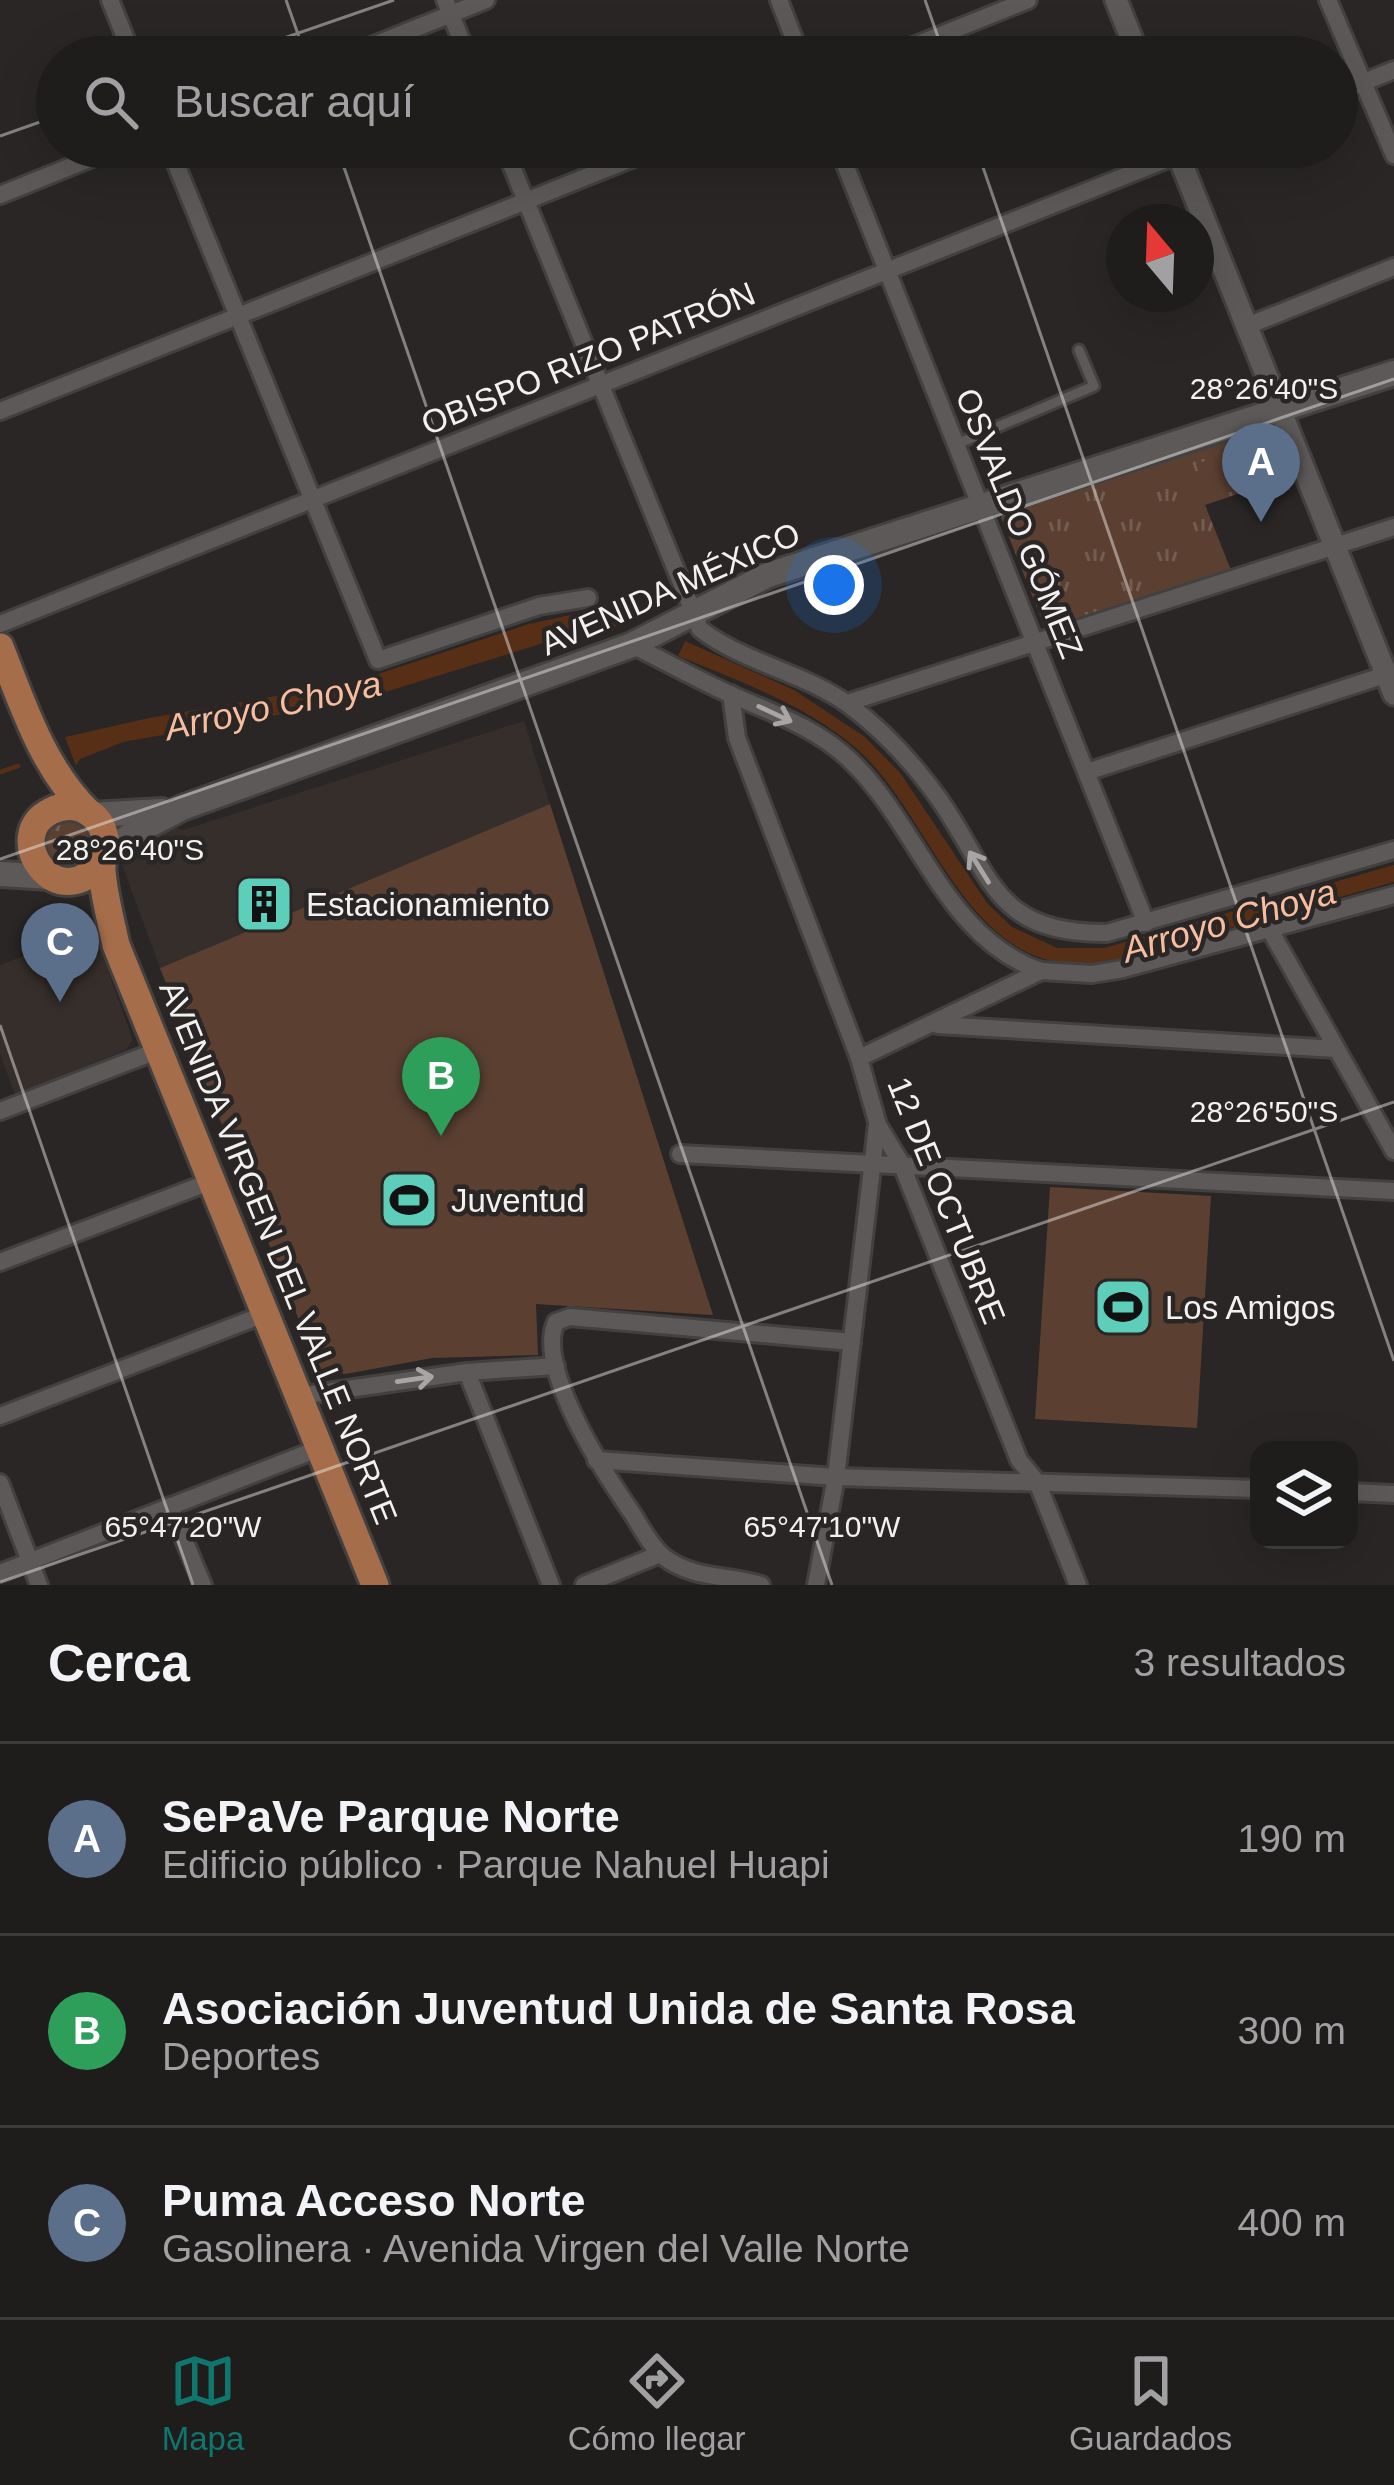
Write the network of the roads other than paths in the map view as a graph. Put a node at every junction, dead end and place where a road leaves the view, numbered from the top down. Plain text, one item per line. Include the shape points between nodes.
1 (110, 0) edge
2 (486, 0) edge
3 (778, 0) edge
4 (1028, 0) edge
5 (1115, 0) edge
6 (1328, 0) edge
7 (448, 7) edge
8 (125, 36) edge
9 (388, 36) edge
10 (460, 36) edge
11 (793, 36) edge
12 (938, 36) edge
13 (1130, 36) edge
14 (1344, 36) edge
15 (1358, 69) edge
16 (1394, 70) edge
17 (1364, 83) junction
18 (1358, 85) edge
19 (1394, 155) edge
20 (67, 168) edge
21 (178, 168) edge
22 (513, 168) edge
23 (608, 168) edge
24 (846, 168) edge
25 (1140, 168) edge
26 (1190, 168) edge
27 (0, 195) edge
28 (526, 201) junction
29 (1394, 267) edge
30 (887, 271) junction
31 (238, 316) junction
32 (1247, 326) junction
33 (1079, 350) dead end
34 (1394, 373) edge
35 (600, 385) junction
36 (0, 411) edge
37 (1281, 412) junction
38 (957, 444) junction
39 (313, 500) junction
40 (982, 506) junction
41 (1394, 527) edge
42 (1334, 546) junction
43 (588, 598) dead end
44 (692, 614) junction
45 (0, 624) edge
46 (1035, 642) junction
47 (632, 645) junction
48 (0, 647) edge
49 (1391, 680) edge
50 (731, 694) junction
51 (847, 704) junction
52 (38, 744) junction
53 (1087, 772) junction
54 (182, 808) junction
55 (89, 813) junction
56 (34, 830) junction
57 (1394, 850) edge
58 (103, 858) junction
59 (0, 870) edge
60 (55, 879) junction
61 (1394, 895) edge
62 (1146, 922) junction
63 (1270, 930) junction
64 (116, 945) junction
65 (1041, 971) junction
66 (932, 1025) junction
67 (1336, 1048) junction
68 (159, 1049) junction
69 (859, 1058) junction
70 (0, 1111) edge
71 (878, 1124) junction
72 (1394, 1151) edge
73 (680, 1154) dead end
74 (901, 1163) junction
75 (874, 1165) junction
76 (212, 1181) junction
77 (1394, 1191) edge
78 (0, 1262) edge
79 (266, 1314) junction
80 (852, 1342) junction
81 (556, 1366) junction
82 (467, 1372) junction
83 (299, 1396) junction
84 (0, 1416) edge
85 (320, 1448) junction
86 (596, 1460) junction
87 (836, 1477) junction
88 (1037, 1482) junction
89 (0, 1483) edge
90 (1250, 1489) edge
91 (1358, 1492) edge
92 (1394, 1493) edge
93 (170, 1506) junction
94 (660, 1554) junction
95 (30, 1562) junction
96 (0, 1574) edge
97 (708, 1580) edge
98 (39, 1585) edge
99 (202, 1585) edge
100 (375, 1585) edge
101 (551, 1585) edge
102 (584, 1585) edge
103 (761, 1585) edge
104 (816, 1585) edge
105 (1078, 1585) edge

1 - 8 street
2 - 7 street
3 - 11 street
4 - 12 street
5 - 13 street
6 - 14 street
7 - 9 street
7 - 10 street
15 - 17 street
16 - 17 street
17 - 18 street
17 - 19 street
20 - 27 street
21 - 31 street
22 - 28 street
23 - 28 street
24 - 30 street, OSVALDO GÓMEZ
25 - 30 street, OBISPO RIZO PATRÓN
26 - 32 street
28 - 31 street
28 - 35 street
29 - 32 street
30 - 35 street, OBISPO RIZO PATRÓN
30 - 38 street, OSVALDO GÓMEZ
31 - 36 street
31 - 39 street
32 - 37 street
33 - 38 lane via 1094,386
34 - 37 main road, AVENIDA MÉXICO
35 - 39 street, OBISPO RIZO PATRÓN
35 - 44 street
37 - 40 main road, AVENIDA MÉXICO
37 - 42 street
38 - 40 street, OSVALDO GÓMEZ
39 - 43 street via 378,660
39 - 45 street, OBISPO RIZO PATRÓN
40 - 44 main road, AVENIDA MÉXICO via 768,575
40 - 46 street, OSVALDO GÓMEZ
41 - 42 street
42 - 46 street
42 - 49 street
44 - 47 main road, AVENIDA MÉXICO
44 - 51 street via 709,636
46 - 51 street
46 - 53 street, OSVALDO GÓMEZ
47 - 50 street
47 - 54 main road, AVENIDA MÉXICO
48 - 52 main road
49 - 53 street
50 -> 65 street via 850,759 966,922
50 - 69 street, 12 DE OCTUBRE via 737,738
62 -> 51 street via 1070,933 1011,907 898,748
52 - 55 main road
52 - 56 main road via 42,803
53 - 62 street, OSVALDO GÓMEZ
54 - 55 main road, AVENIDA MÉXICO
54 - 58 main road, AVENIDA MÉXICO
55 - 56 main road via 64,806
55 - 58 main road via 104,832
56 - 59 main road
56 - 60 main road via 34,859
57 - 62 street
58 - 60 main road via 85,878
58 - 64 main road, AVENIDA VIRGEN DEL VALLE NORTE
59 - 60 main road
60 - 64 main road, AVENIDA VIRGEN DEL VALLE NORTE
61 - 63 street
63 - 65 street via 1123,969
63 - 67 street
64 - 68 main road, AVENIDA VIRGEN DEL VALLE NORTE
65 - 66 street
66 - 67 street
66 - 69 street
67 - 72 street
68 - 70 street
68 - 76 main road, AVENIDA VIRGEN DEL VALLE NORTE
69 - 71 street, 12 DE OCTUBRE
71 - 74 street, 12 DE OCTUBRE
71 - 75 street
73 - 75 street
74 - 75 street
74 - 77 street
74 - 88 street, 12 DE OCTUBRE via 1019,1460
75 - 80 street
76 - 78 street
76 - 79 main road, AVENIDA VIRGEN DEL VALLE NORTE
79 - 83 main road, AVENIDA VIRGEN DEL VALLE NORTE
79 - 84 street
80 - 81 street via 570,1317 550,1334
80 - 87 street
81 - 82 street
81 - 86 street
83 -> 82 street
82 - 101 street
83 - 85 main road, AVENIDA VIRGEN DEL VALLE NORTE
85 - 93 street
85 - 100 main road, AVENIDA VIRGEN DEL VALLE NORTE
86 - 87 street
86 - 94 street
87 - 88 street
87 - 104 street
88 - 90 street
88 - 105 street, 12 DE OCTUBRE
89 - 95 street
91 - 92 street
93 - 95 street
93 - 99 street
94 - 97 street
94 - 102 street
95 - 96 street
95 - 98 street
97 - 103 street

